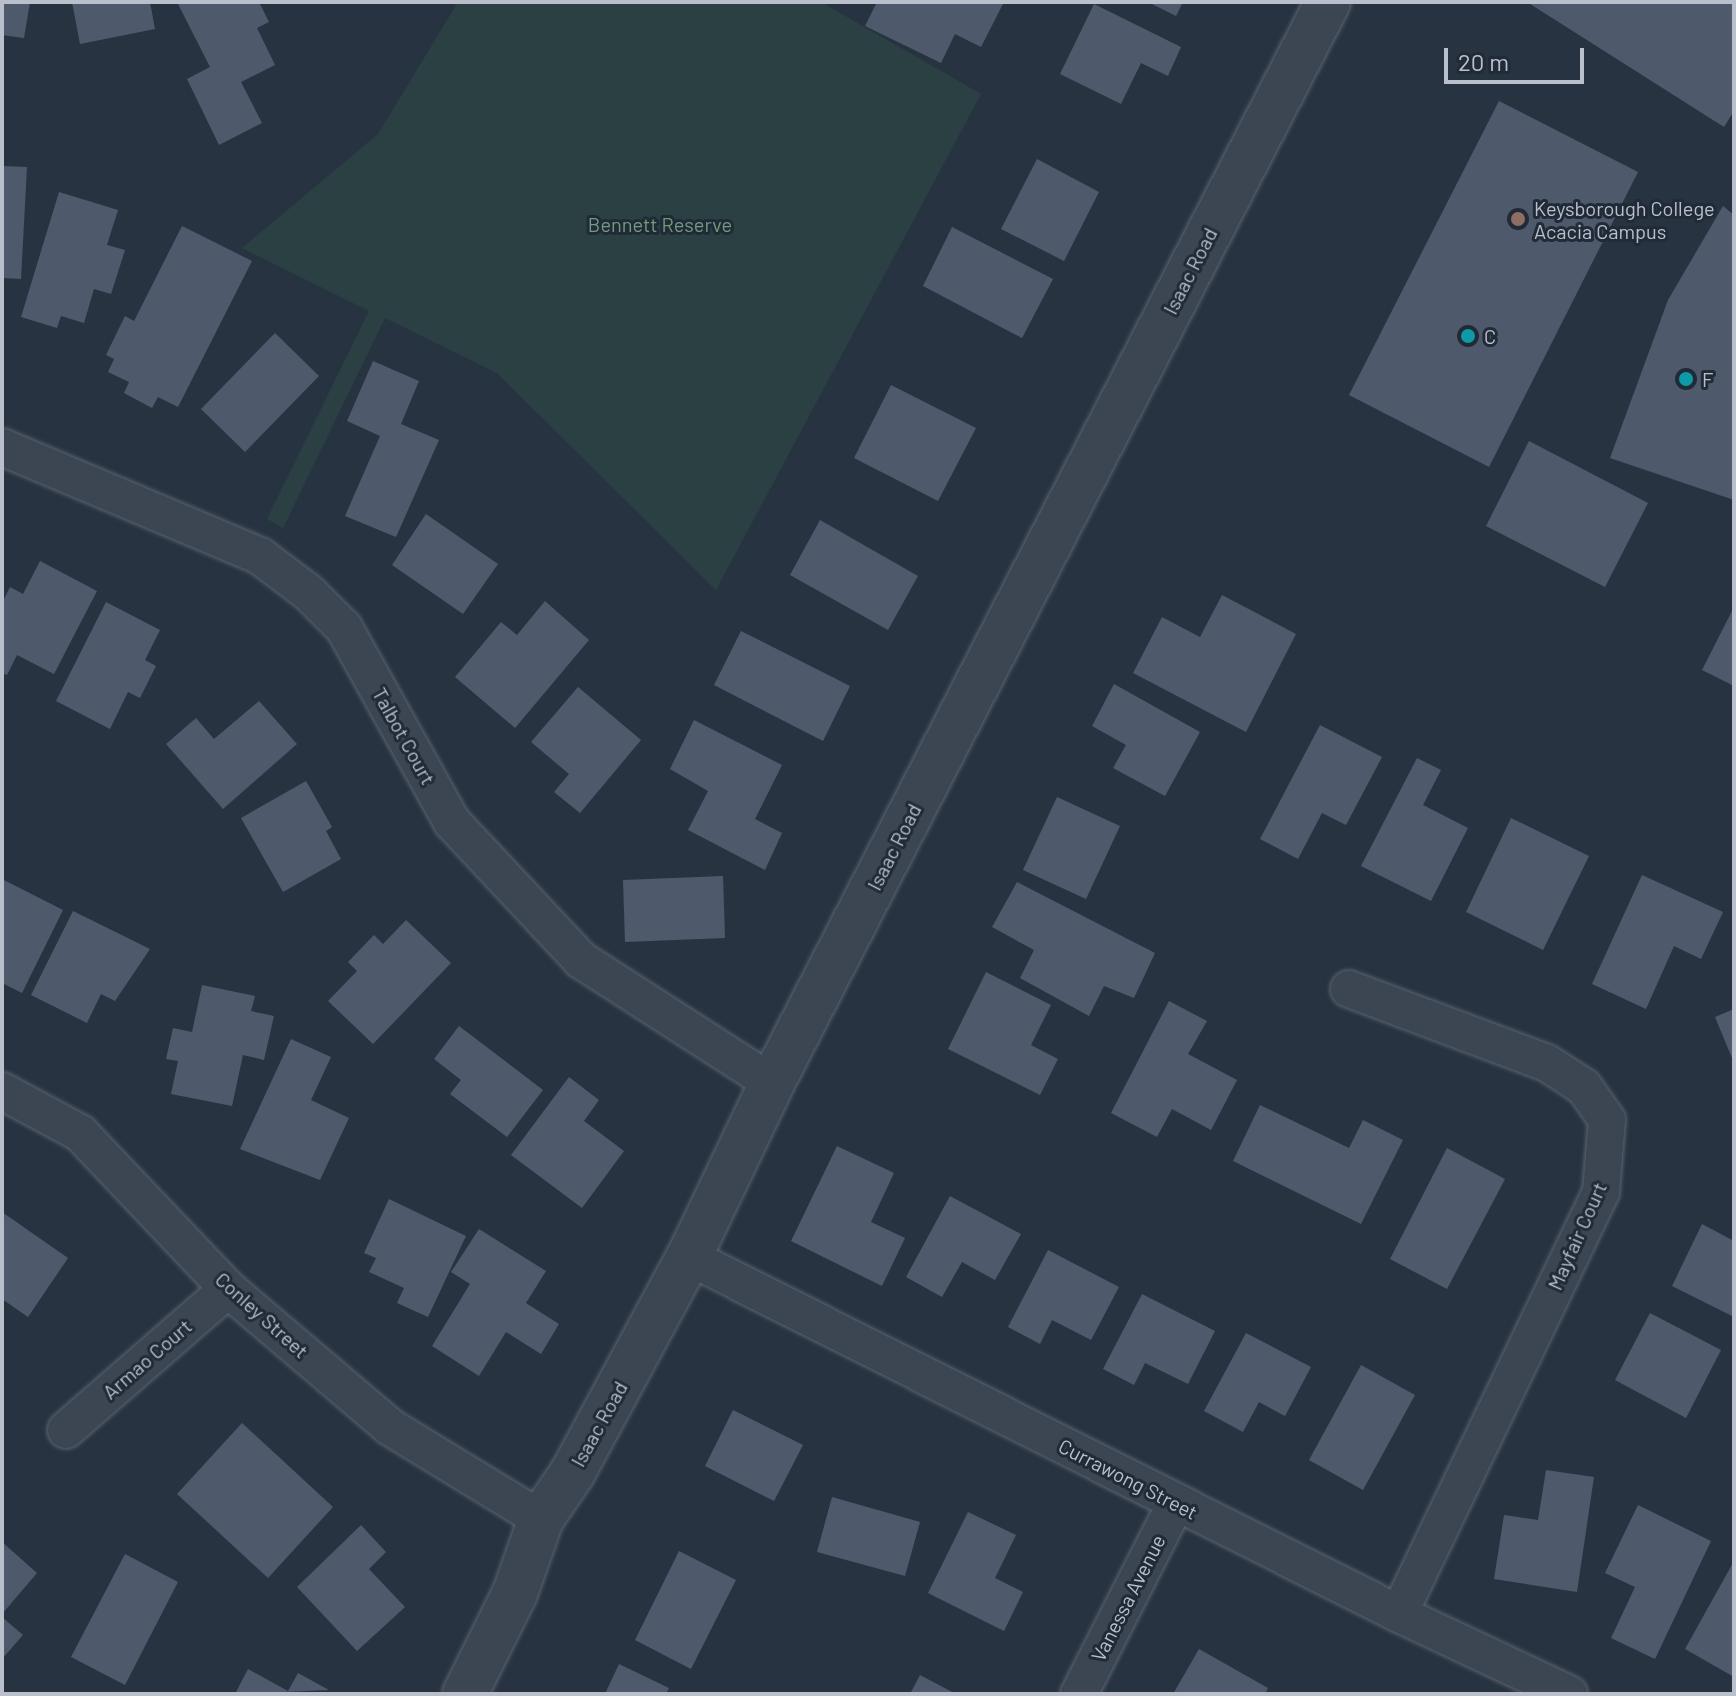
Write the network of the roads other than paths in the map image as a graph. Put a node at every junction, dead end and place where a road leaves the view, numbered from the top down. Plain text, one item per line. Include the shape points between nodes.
1 (1328, 2) edge
2 (2, 447) edge
3 (1349, 989) dead end
4 (772, 1083) junction
5 (2, 1091) edge
6 (689, 1257) junction
7 (228, 1289) junction
8 (66, 1430) dead end
9 (1176, 1503) junction
10 (541, 1519) junction
11 (1399, 1614) junction
12 (465, 1694) edge
13 (1079, 1694) edge
14 (1569, 1694) edge

1 - 4 street, Isaac Road
2 - 4 street, Talbot Court via 260,556 308,592 344,628 452,822 570,948
3 - 11 street, Mayfair Court via 1547,1063 1584,1087 1607,1120 1601,1192
4 - 6 street, Isaac Road
5 - 7 street, Conley Street via 80,1133
6 - 9 street, Currawong Street
6 - 10 street, Isaac Road via 573,1472
7 - 8 street, Armao Court
7 - 10 street, Conley Street via 390,1427
9 - 11 street, Currawong Street
9 - 13 street, Vanessa Avenue
10 - 12 street, Isaac Road via 515,1593
11 - 14 street, Currawong Street

